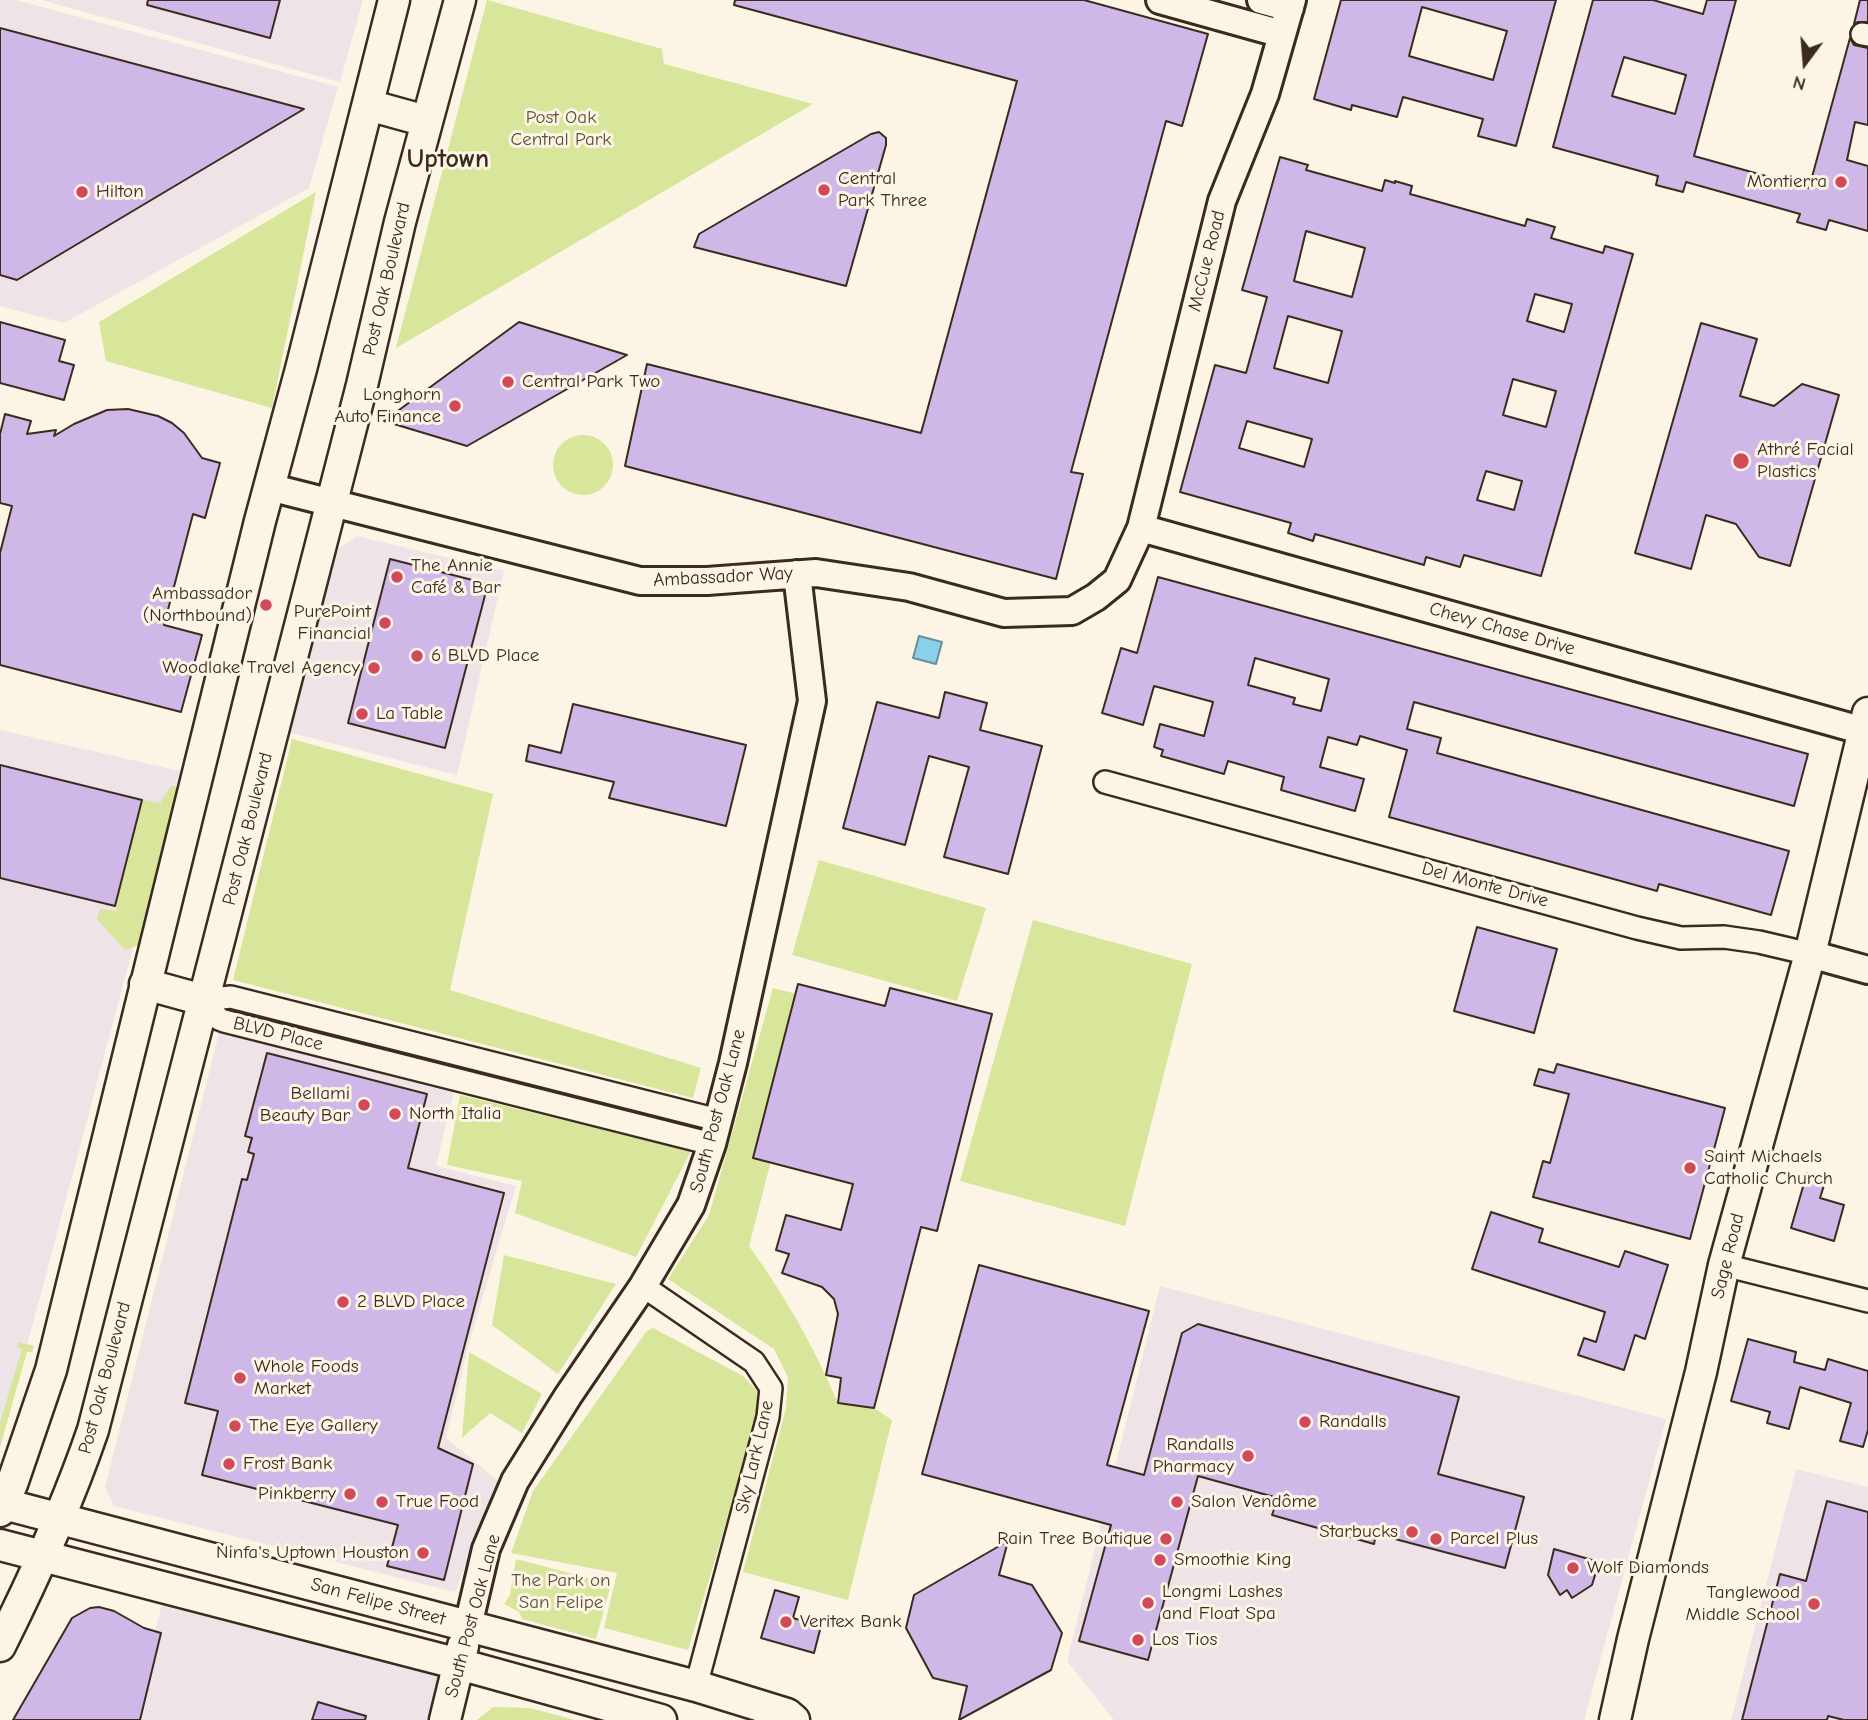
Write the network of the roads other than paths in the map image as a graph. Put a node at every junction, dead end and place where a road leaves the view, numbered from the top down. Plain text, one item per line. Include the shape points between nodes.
1 (394, 0) edge
2 (460, 0) edge
3 (1160, 0) edge
4 (1261, 0) edge
5 (1291, 4) edge
6 (1207, 6) edge
7 (1282, 34) junction
8 (368, 105) junction
9 (426, 121) junction
10 (269, 487) junction
11 (332, 503) junction
12 (1141, 528) junction
13 (797, 574) junction
14 (1866, 722) edge
15 (1105, 782) dead end
16 (1859, 786) edge
17 (1810, 954) junction
18 (1868, 970) edge
19 (145, 984) junction
20 (203, 1000) junction
21 (715, 1132) junction
22 (1724, 1265) junction
23 (643, 1286) junction
24 (1868, 1301) edge
25 (1, 1506) edge
26 (61, 1519) junction
27 (0, 1545) edge
28 (44, 1556) junction
29 (468, 1626) junction
30 (0, 1646) edge
31 (459, 1664) junction
32 (696, 1686) junction
33 (445, 1720) edge
34 (661, 1720) edge
35 (794, 1720) edge
36 (1615, 1720) edge

1 - 8 main road
2 - 9 main road, Post Oak Boulevard
3 - 6 street
4 - 5 street
5 - 7 street, McCue Road
6 - 7 street
7 - 12 street, McCue Road via 1265,94 1222,201
8 - 9 main road
8 - 10 main road
9 - 11 main road, Post Oak Boulevard
10 - 11 street, Ambassador Way
10 - 19 main road
11 - 13 street, Ambassador Way via 640,581
11 - 20 main road, Post Oak Boulevard
12 - 13 street, Ambassador Way via 1117,579 1072,611 1003,613 909,587
12 - 14 street, Chevy Chase Drive
13 - 21 street, South Post Oak Lane via 812,701
14 - 16 main road, Sage Road
15 - 17 street, Del Monte Drive via 1637,929 1681,938 1759,942
16 - 17 main road, Sage Road
17 - 18 street, Del Monte Drive
17 - 22 main road, Sage Road
19 - 20 main road
19 - 25 main road via 51,1370
20 - 21 street, BLVD Place via 219,1019
20 - 26 main road, Post Oak Boulevard via 93,1430
21 - 23 street, South Post Oak Lane via 691,1205
22 - 24 street
22 - 36 main road, Sage Road
23 - 29 street, South Post Oak Lane via 515,1481 486,1549
23 - 32 street, Sky Lark Lane via 754,1362 772,1388
25 - 26 main road, San Felipe Street
26 - 28 main road, Post Oak Boulevard
26 - 29 main road, San Felipe Street
27 - 28 main road, San Felipe Street
28 - 30 main road, Post Oak Boulevard
28 - 31 main road, San Felipe Street
29 - 31 main road, South Post Oak Lane
29 - 32 main road, San Felipe Street
31 - 33 main road, South Post Oak Lane
31 - 34 main road, San Felipe Street
32 - 35 main road, San Felipe Street

